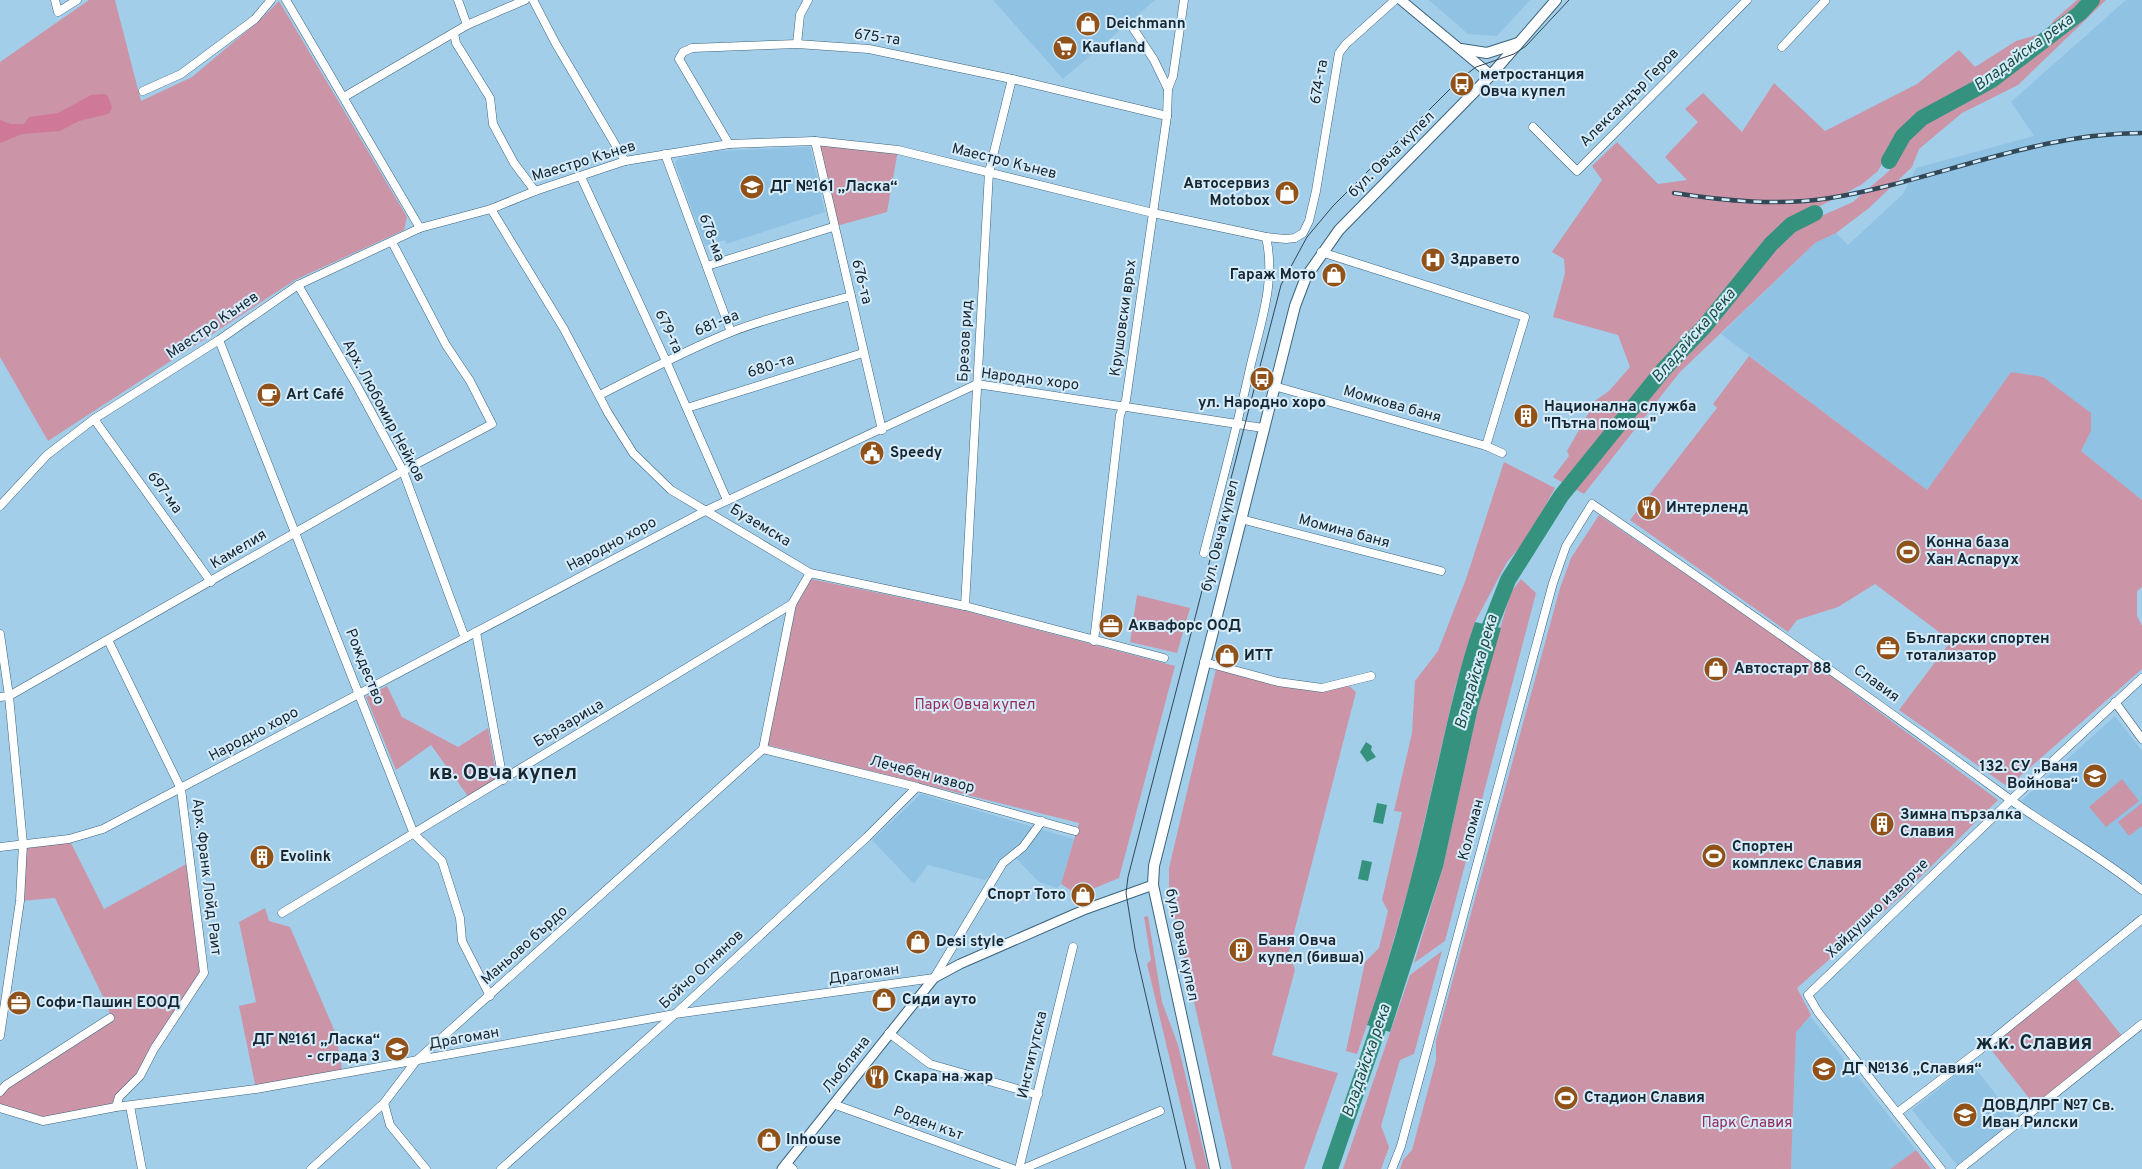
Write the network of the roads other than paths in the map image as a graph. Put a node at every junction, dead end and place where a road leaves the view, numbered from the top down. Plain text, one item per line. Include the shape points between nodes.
1 (55, 0) edge
2 (77, 0) edge
3 (271, 0) edge
4 (286, 0) edge
5 (458, 0) edge
6 (526, 0) edge
7 (533, 0) edge
8 (808, 0) edge
9 (1184, 0) edge
10 (1395, 0) edge
11 (1401, 0) edge
12 (1556, 0) edge
13 (1747, 0) edge
14 (1825, 0) edge
15 (1831, 7) dead end
16 (467, 25) junction
17 (1132, 25) dead end
18 (454, 33) junction
19 (1518, 43) junction
20 (797, 44) junction
21 (1782, 46) dead end
22 (1461, 49) junction
23 (1491, 75) junction
24 (1012, 79) junction
25 (1168, 89) junction
26 (143, 91) dead end
27 (344, 97) junction
28 (1167, 116) junction
29 (1533, 127) dead end
30 (815, 141) junction
31 (729, 144) junction
32 (665, 154) junction
33 (625, 161) junction
34 (989, 172) junction
35 (580, 177) junction
36 (535, 191) junction
37 (1316, 191) joint
38 (491, 209) junction
39 (1154, 213) junction
40 (833, 227) junction
41 (420, 228) junction
42 (1266, 237) junction
43 (392, 242) junction
44 (1322, 252) junction
45 (707, 266) junction
46 (298, 285) junction
47 (851, 296) junction
48 (731, 332) junction
49 (219, 340) junction
50 (863, 353) junction
51 (666, 360) junction
52 (977, 384) junction
53 (1274, 386) junction
54 (600, 395) junction
55 (1123, 407) junction
56 (687, 408) junction
57 (94, 419) junction
58 (1238, 424) junction
59 (1263, 428) junction
60 (882, 430) junction
61 (1486, 446) junction
62 (1502, 453) dead end
63 (403, 471) junction
64 (727, 500) junction
65 (1592, 504) joint
66 (0, 506) edge
67 (707, 510) junction
68 (1241, 519) junction
69 (294, 533) junction
70 (1204, 553) dead end
71 (1441, 571) dead end
72 (810, 572) junction
73 (211, 582) junction
74 (792, 604) junction
75 (965, 606) junction
76 (476, 632) junction
77 (0, 634) edge
78 (465, 638) junction
79 (108, 640) junction
80 (1094, 641) junction
81 (1164, 658) dead end
82 (1204, 662) junction
83 (1371, 676) dead end
84 (2142, 678) edge
85 (360, 694) junction
86 (9, 696) junction
87 (0, 697) edge
88 (2115, 702) junction
89 (2142, 739) edge
90 (763, 749) junction
91 (503, 780) junction
92 (917, 787) junction
93 (181, 789) junction
94 (2011, 800) junction
95 (1042, 821) junction
96 (1075, 831) dead end
97 (414, 834) junction
98 (23, 844) junction
99 (0, 847) edge
100 (1152, 885) junction
101 (2142, 890) edge
102 (282, 913) dead end
103 (2142, 919) edge
104 (1073, 947) dead end
105 (934, 978) junction
106 (490, 996) junction
107 (2, 1012) edge
108 (675, 1014) junction
109 (110, 1018) dead end
110 (2142, 1024) edge
111 (889, 1033) junction
112 (0, 1036) edge
113 (416, 1061) junction
114 (0, 1092) edge
115 (1038, 1095) junction
116 (384, 1102) junction
117 (833, 1104) junction
118 (130, 1106) junction
119 (116, 1107) junction
120 (0, 1108) edge
121 (1160, 1111) dead end
122 (1897, 1113) junction
123 (787, 1167) edge
124 (142, 1169) edge
125 (311, 1169) edge
126 (426, 1169) edge
127 (501, 1169) edge
128 (1013, 1169) edge
129 (1019, 1169) edge
130 (1023, 1169) edge
131 (1216, 1169) edge
132 (1392, 1169) edge
133 (1941, 1169) edge
134 (1960, 1169) edge

1 - 2 street via 58,12
3 - 26 street via 254,19 181,74
4 - 27 street
5 - 16 street
6 - 16 street
7 - 33 street
8 - 20 street via 800,15
9 - 25 street, Крушовски връх via 1173,76
10 - 37 street, 674-та via 1339,53
11 - 22 street
12 - 19 main road, бул. Овча купел
13 - 29 street, Александър Геров via 1577,171
14 - 15 street
14 - 21 street
16 - 18 street
17 - 25 street
18 - 27 street
18 - 36 street via 456,43 490,98 493,124 514,163
19 - 22 main road via 1487,53
19 - 23 main road, бул. Овча купел
20 - 24 street, 675-та via 869,49
20 - 31 street, 675-та via 692,48 683,52 680,59
22 - 23 street
23 - 44 main road, бул. Овча купел via 1339,230
24 - 28 street, 675-та
24 - 34 street, Брезов рид
25 - 28 street, Крушовски връх
27 - 41 street
28 - 39 street, Крушовски връх
30 - 31 street, Маестро Кънев
30 - 34 street, Маестро Кънев via 898,150
30 - 40 street, 676-та
31 - 32 street, Маестро Кънев
32 - 33 street, Маестро Кънев
32 - 45 street, 678-ма
33 - 35 street, Маестро Кънев
34 - 39 street, Маестро Кънев
34 - 52 street, Брезов рид
35 - 36 street, Маестро Кънев
35 - 51 street, 679-та
36 - 38 street, Маестро Кънев
37 - 42 street, Маестро Кънев via 1303,233 1286,239
38 - 41 street, Маестро Кънев
38 - 54 street, Буземска
39 - 42 street, Маестро Кънев
39 - 55 street, Крушовски връх
40 - 45 street
40 - 47 street, 676-та
41 - 43 street, Маестро Кънев
42 - 58 street via 1270,279
43 - 46 street, Маестро Кънев
43 - 63 street, Камелия via 492,424
44 - 53 main road, бул. Овча купел via 1306,277 1295,306
44 - 61 street via 1525,317
45 - 48 street, 678-ма
46 - 49 street, Маестро Кънев
46 - 63 street, Арх. Любомир Нейков
47 - 48 street, 681-ва
47 - 50 street, 676-та
48 - 51 street, 681-ва
49 - 57 street, Маестро Кънев
49 - 69 street, Рождество
50 - 56 street, 680-та
50 - 60 street, 676-та
51 - 54 street, 681-ва
51 - 56 street, 679-та
52 - 55 street, Народно хоро
52 - 60 street, Народно хоро
52 - 75 street, Брезов рид
53 - 59 main road, бул. Овча купел
53 - 61 street, Момкова баня
54 - 67 street, Буземска via 633,453 671,490
55 - 58 street, Народно хоро
55 - 80 street, Крушовски връх
56 - 64 street, 679-та
57 - 66 street, Маестро Кънев via 47,454
57 - 73 street, 697-ма
58 - 59 street, Народно хоро
58 - 70 street
59 - 68 main road, бул. Овча купел
60 - 64 street, Народно хоро
61 - 62 street, Момкова баня
63 - 69 street, Камелия
63 - 78 street, Арх. Любомир Нейков
64 - 67 street, Народно хоро
65 - 94 street, Славия via 1780,633
65 - 132 street, Коломан via 1566,546 1553,583 1401,1146
67 - 72 street, Буземска
67 - 76 street, Народно хоро
68 - 71 street, Момина баня
68 - 82 main road, бул. Овча купел
69 - 73 street, Камелия
69 - 85 street, Рождество
72 - 74 street
72 - 75 street, Буземска
73 - 79 street, Камелия
74 - 90 street
74 - 91 street, Бързарица
75 - 80 street, Буземска
76 - 78 street, Народно хоро
76 - 91 street
77 - 86 street
78 - 85 street, Народно хоро
79 - 86 street, Камелия
79 - 93 street, Арх. Франк Лойд Раит
80 - 81 street, Буземска
82 - 83 street via 1278,682 1322,688
82 - 100 main road, бул. Овча купел
84 - 88 street, Хайдушко изворче
85 - 93 street, Народно хоро
85 - 97 street, Рождество
86 - 87 street, Камелия
86 - 98 street
88 - 89 street
88 - 94 street, Хайдушко изворче
90 - 92 street, Лечебен извор
90 - 106 street, Маньово бърдо
91 - 97 street, Бързарица
92 - 95 street, Лечебен извор
92 - 108 street, Бойчо Огнянов
93 - 98 street, Народно хоро via 103,829 69,839
93 - 119 street, Арх. Франк Лойд Раит via 204,973 140,1076 119,1097
94 - 101 street, Славия
94 - 122 street, Хайдушко изворче via 1808,995
95 - 96 street, Лечебен извор
95 - 105 street, Любляна via 1024,846 1003,863
97 - 102 street, Бързарица
97 - 106 street, Рождество via 442,861 460,918 462,941
98 - 99 street, Народно хоро
98 - 107 street via 20,902
100 - 105 street, Любляна via 1079,912
100 - 131 main road, бул. Овча купел
103 - 122 street
104 - 115 street, Институтска
105 - 108 street, Драгоман
105 - 111 street, Любляна
106 - 113 street, Маньово бърдо
107 - 112 street
108 - 113 street, Драгоман
108 - 127 street, Бойчо Огнянов
109 - 114 street
110 - 134 street
111 - 115 street via 930,1064
111 - 117 street, Любляна
113 - 116 street, Маньово бърдо
113 - 118 street, Драгоман via 256,1089
115 - 129 street, Институтска
116 - 125 street, Маньово бърдо
116 - 126 street via 390,1125
117 - 123 street, Любляна
117 - 128 street, Роден кът
118 - 119 street, Драгоман
118 - 124 street
119 - 120 street, Драгоман via 43,1120
121 - 130 street
122 - 133 street

